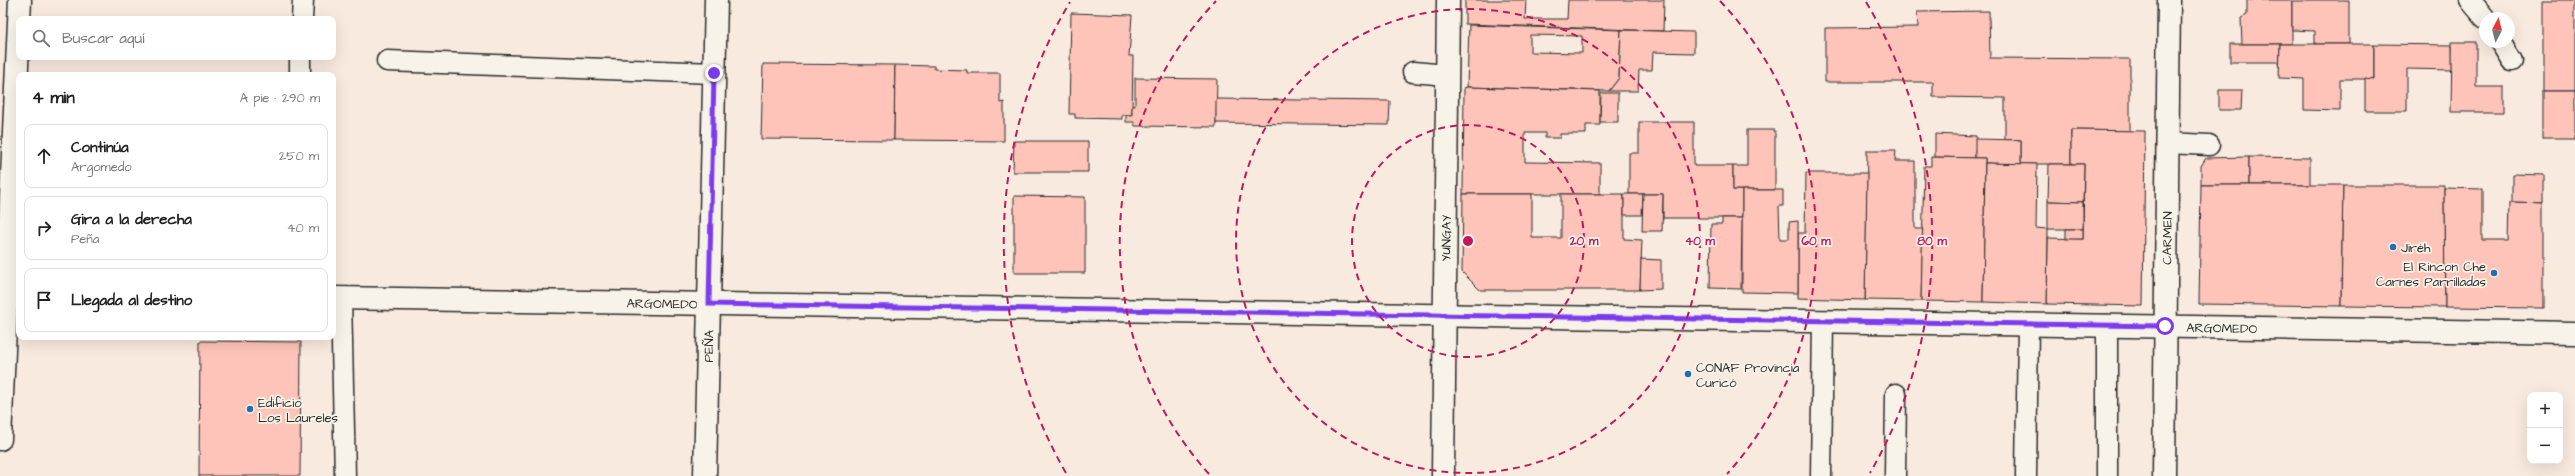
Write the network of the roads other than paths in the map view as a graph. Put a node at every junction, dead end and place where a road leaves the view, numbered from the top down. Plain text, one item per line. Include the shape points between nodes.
1 (20, 0) edge
2 (302, 0) edge
3 (716, 0) edge
4 (1448, 0) edge
5 (2169, 0) edge
6 (2470, 0) edge
7 (2480, 12) edge
8 (19, 16) edge
9 (302, 16) edge
10 (2504, 48) edge
11 (18, 60) edge
12 (300, 60) edge
13 (388, 61) dead end
14 (2512, 61) dead end
15 (17, 72) edge
16 (300, 72) edge
17 (1413, 72) dead end
18 (714, 73) junction
19 (1447, 74) junction
20 (16, 97) edge
21 (2168, 143) junction
22 (2209, 145) dead end
23 (8, 292) edge
24 (337, 298) edge
25 (709, 304) junction
26 (1445, 315) junction
27 (1823, 321) junction
28 (2028, 324) junction
29 (2107, 325) junction
30 (2165, 326) junction
31 (2575, 332) edge
32 (1896, 394) dead end
33 (0, 438) edge
34 (344, 476) edge
35 (705, 476) edge
36 (1443, 476) edge
37 (1821, 476) edge
38 (1895, 476) edge
39 (2026, 476) edge
40 (2107, 476) edge
41 (2164, 476) edge

1 - 8 street
2 - 9 lane
3 - 18 street, PEÑA
4 - 19 street, YUNGAY
5 - 21 street, CARMEN
6 - 7 lane
10 - 14 lane
11 - 15 street
12 - 16 lane
13 - 18 lane
17 - 19 lane
18 - 25 street, PEÑA
19 - 26 street, YUNGAY
20 - 23 street
21 - 22 lane
21 - 30 street, CARMEN
23 - 33 street
24 - 25 street, ARGOMEDO
24 - 34 lane
25 - 26 street, ARGOMEDO
25 - 35 street, PEÑA
26 - 27 street, ARGOMEDO
26 - 36 street, YUNGAY
27 - 28 street, ARGOMEDO
27 - 37 lane
28 - 29 street, ARGOMEDO
28 - 39 lane
29 - 30 street, ARGOMEDO
29 - 40 lane
30 - 31 street, ARGOMEDO
30 - 41 street, CARMEN
32 - 38 lane

